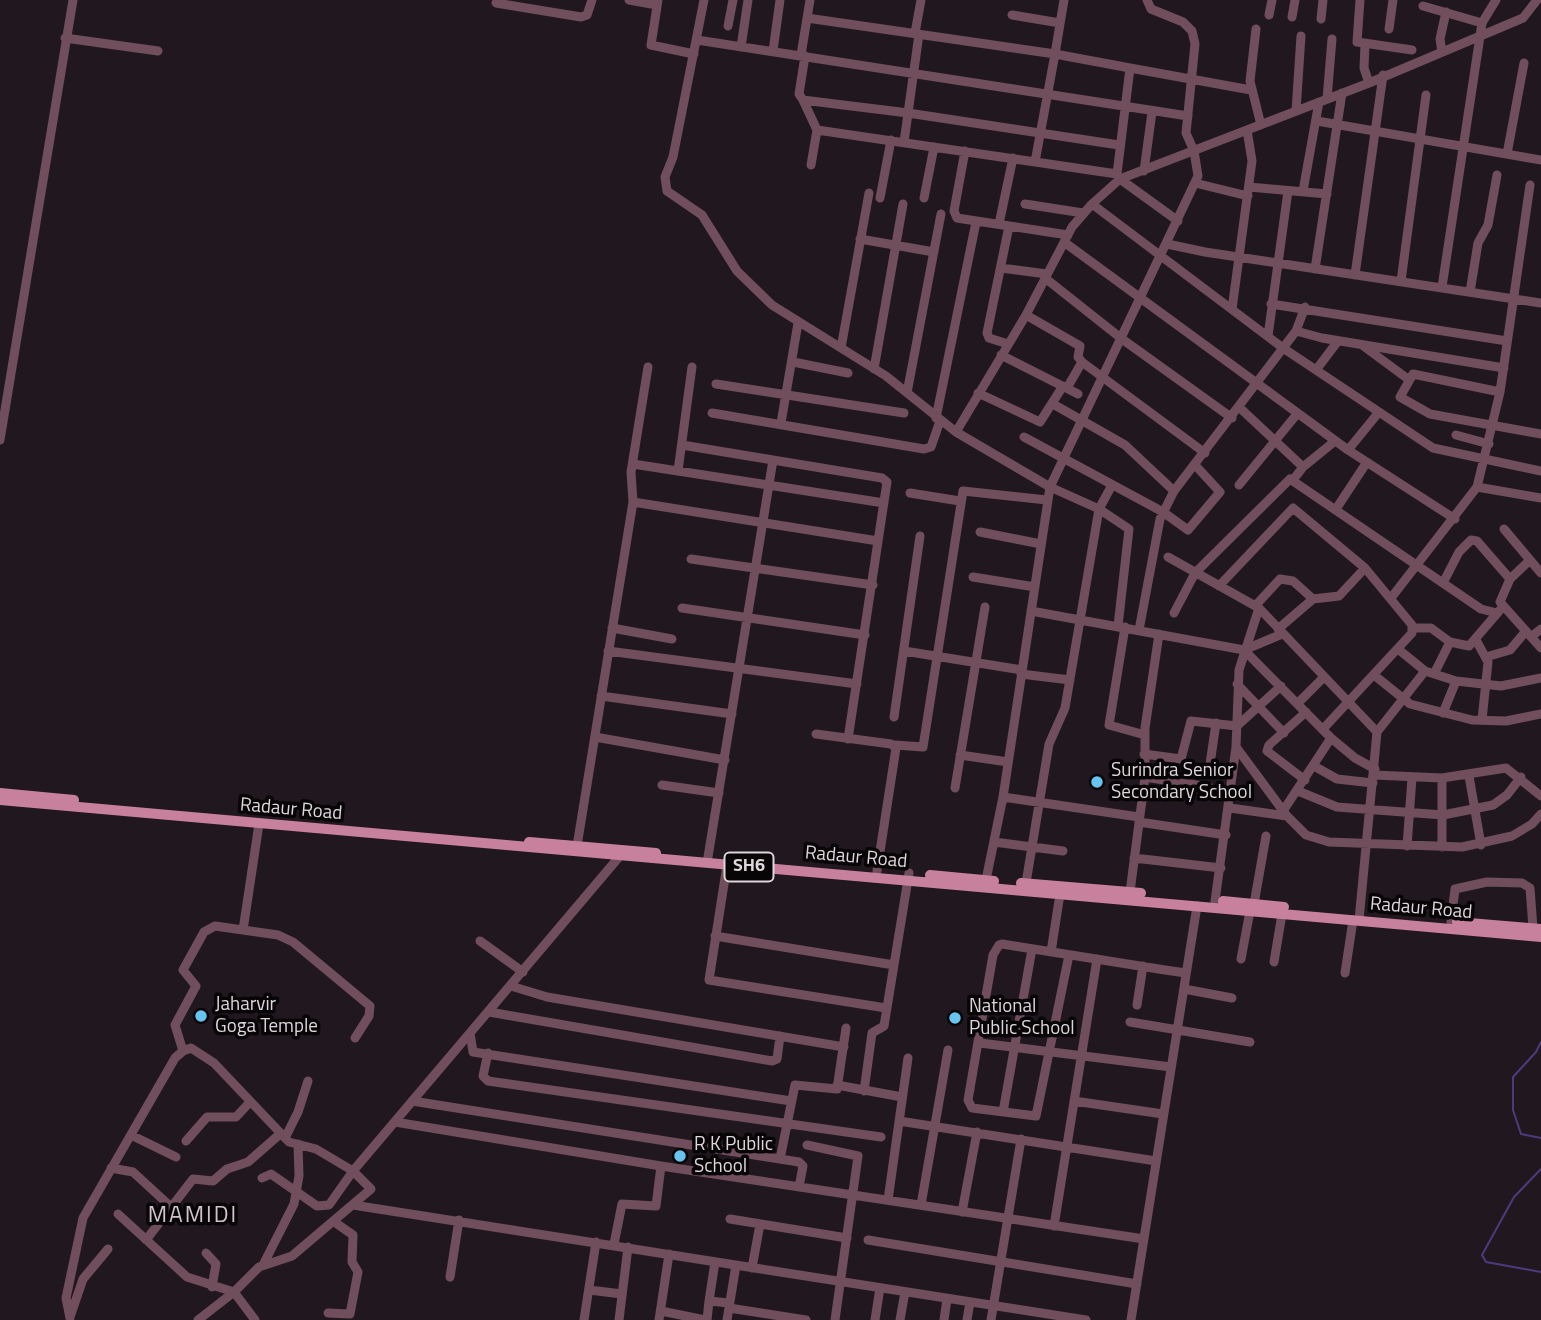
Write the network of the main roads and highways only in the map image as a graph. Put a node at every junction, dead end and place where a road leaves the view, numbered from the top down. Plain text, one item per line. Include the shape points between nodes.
1 (0, 793) edge
2 (0, 800) edge
3 (909, 877) junction
4 (1252, 908) junction
5 (1357, 918) junction
6 (1537, 929) edge
7 (1541, 937) edge

1 - 3 main road, Radaur Road / SH6
2 - 3 main road, Radaur Road / SH6 via 618,858
3 - 4 main road, Radaur Road / SH6
3 - 4 main road, Radaur Road / SH6 via 1130,892
4 - 5 main road, Radaur Road / SH6
4 - 5 main road, Radaur Road / SH6
5 - 6 main road, Radaur Road / SH6
5 - 7 main road, Radaur Road / SH6

